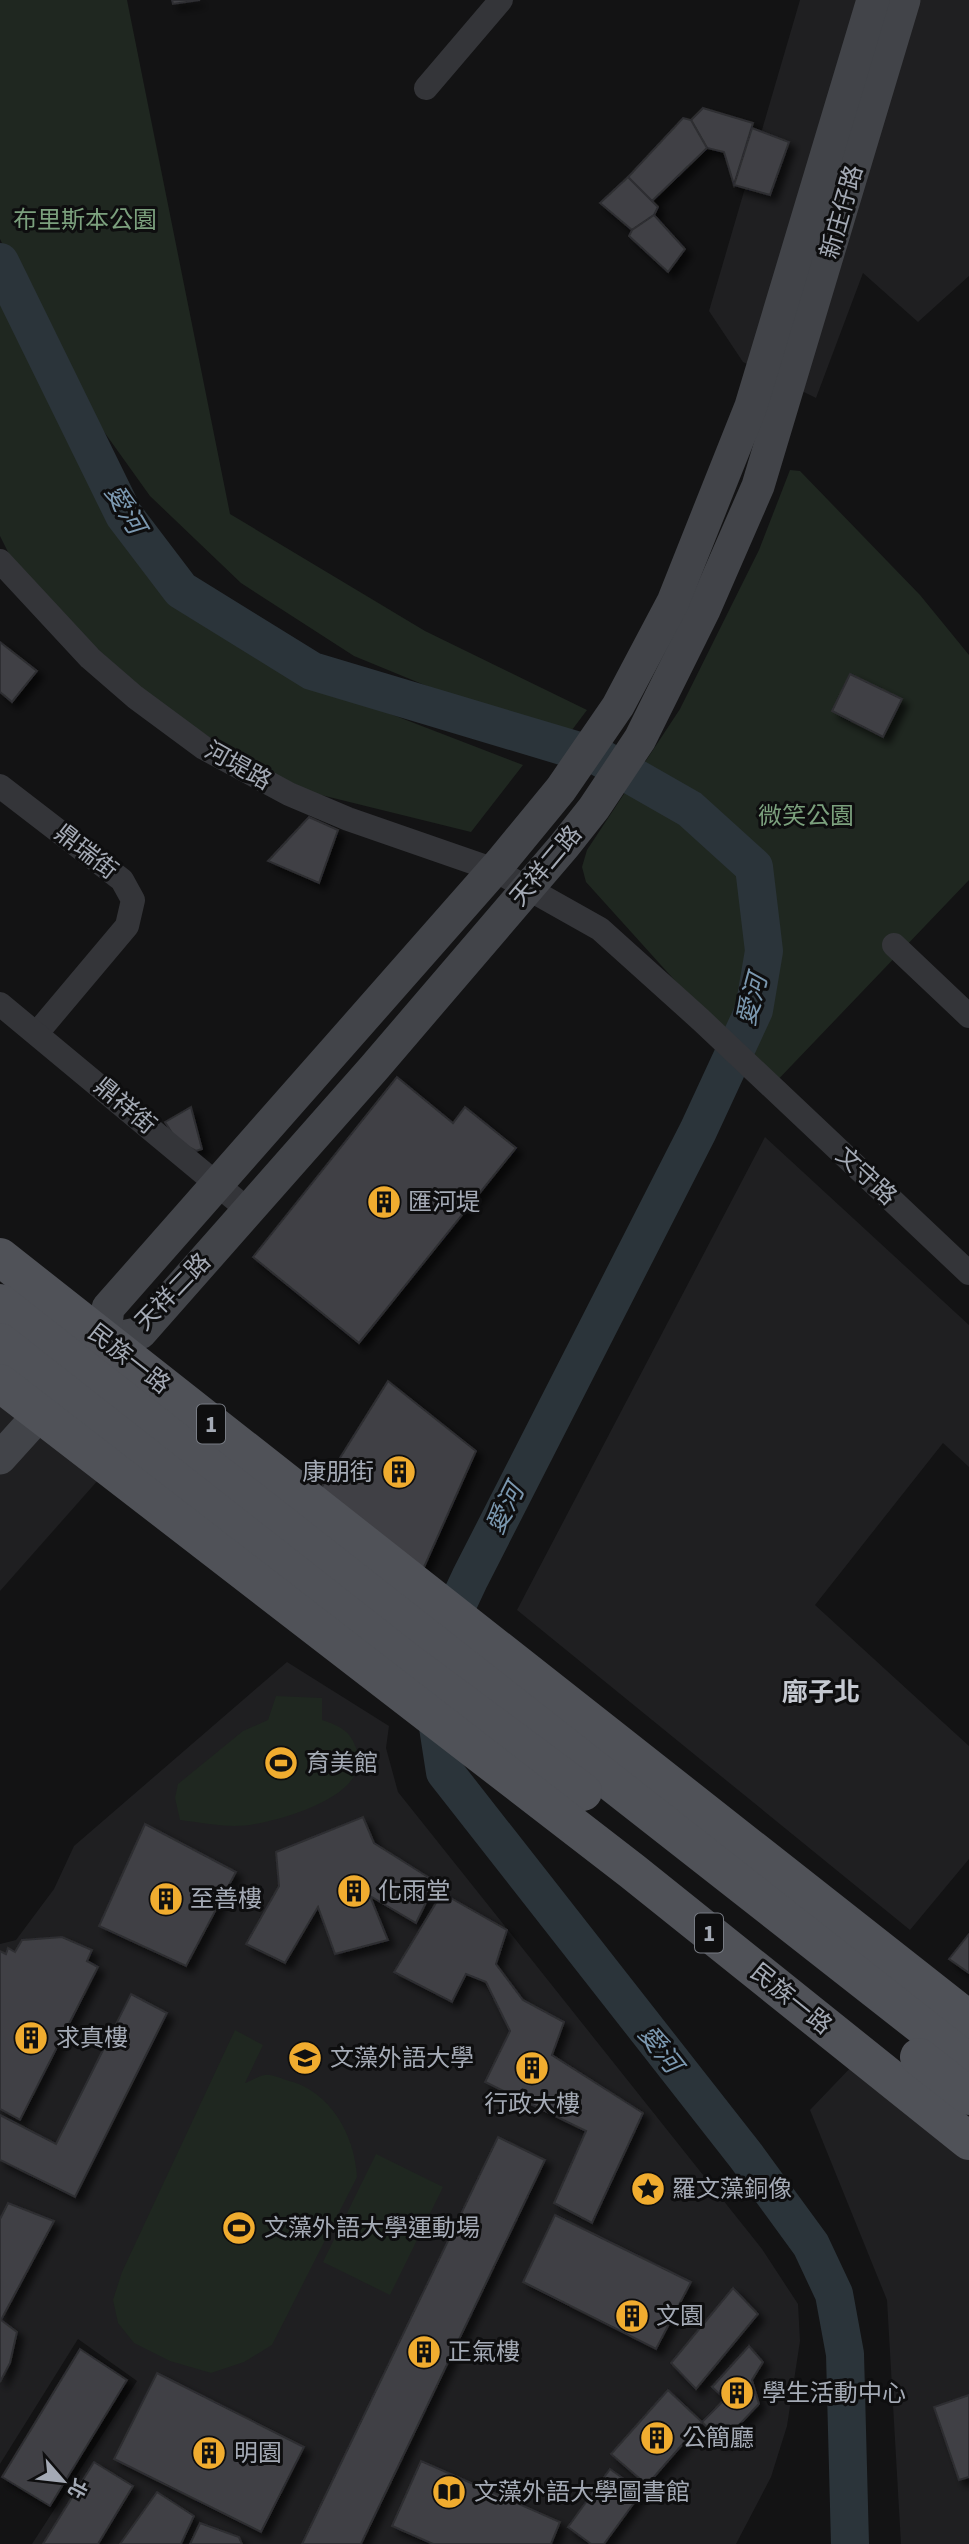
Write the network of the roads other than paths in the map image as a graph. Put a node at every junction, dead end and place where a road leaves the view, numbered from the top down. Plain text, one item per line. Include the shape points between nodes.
1 (501, 0) edge
2 (873, 0) edge
3 (904, 0) edge
4 (426, 88) dead end
5 (765, 414) junction
6 (0, 561) edge
7 (0, 786) edge
8 (495, 870) junction
9 (528, 887) junction
10 (894, 945) dead end
11 (0, 1004) edge
12 (969, 1016) edge
13 (37, 1033) junction
14 (219, 1185) junction
15 (248, 1210) junction
16 (0, 1256) edge
17 (969, 1273) edge
18 (0, 1303) edge
19 (0, 1342) edge
20 (71, 1378) junction
21 (0, 1383) edge
22 (0, 1458) edge
23 (404, 1624) junction
24 (469, 1687) junction
25 (969, 2020) edge
26 (969, 2063) edge
27 (969, 2096) edge
28 (969, 2141) edge

1 - 4 street
2 - 5 street, 新庄仔路
3 - 5 street, 新庄仔路
5 - 8 street, 天祥二路 via 673,602 605,724 561,789
5 - 9 street, 天祥二路 via 753,498 639,741 594,808
6 - 8 street, 河堤路 via 90,657 204,748 324,809
7 - 13 street, 鼎瑞街 via 122,880 133,900 127,926
8 - 9 street, 河堤路
8 - 14 street, 天祥二路
9 - 15 street, 天祥二路
9 - 17 street, 文守路 via 600,929
10 - 12 street
11 - 13 street, 鼎祥街
13 - 14 street, 鼎祥街
14 - 15 street, 鼎祥街
14 - 20 street, 天祥二路 via 108,1308
15 - 20 street, 天祥二路 via 140,1332
16 - 20 main road, 民族一路 / 1
18 - 20 main road, 民族一路 / 1
19 - 20 main road, 民族一路 / 1
20 - 21 main road, 民族一路 / 1
20 - 22 street
20 - 23 main road, 民族一路 / 1
20 - 23 main road, 民族一路 / 1
23 - 24 main road, 1
23 - 24 main road, 1
24 - 25 main road, 1
24 - 26 main road, 1
24 - 27 main road, 民族一路 / 1 via 600,1805
24 - 28 main road, 民族一路 / 1

